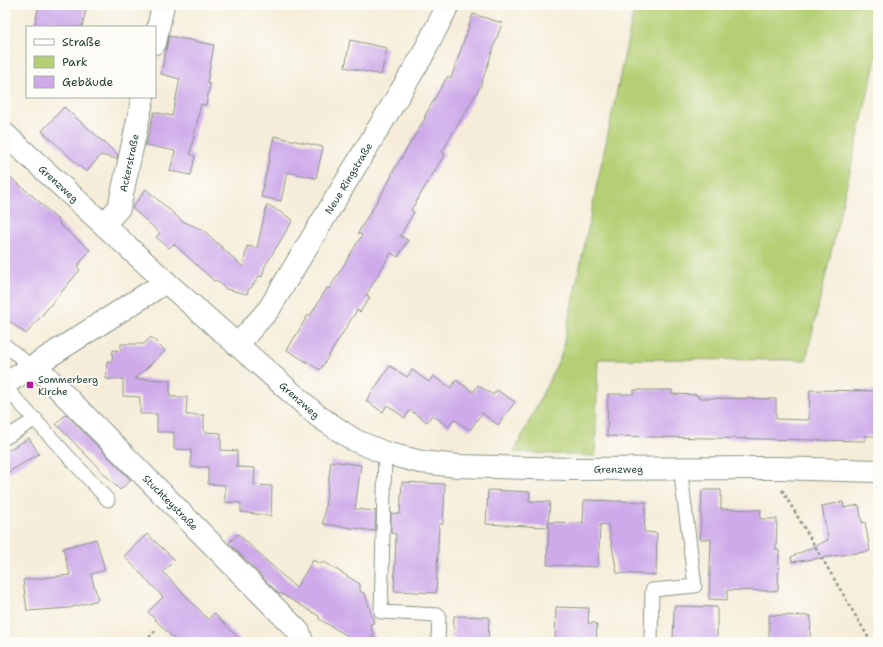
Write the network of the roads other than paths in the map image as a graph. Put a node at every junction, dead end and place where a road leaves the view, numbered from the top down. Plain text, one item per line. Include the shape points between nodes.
1 (163, 5) edge
2 (448, 5) edge
3 (156, 38) edge
4 (143, 98) edge
5 (5, 134) edge
6 (104, 224) junction
7 (166, 282) junction
8 (5, 345) edge
9 (237, 345) junction
10 (33, 366) junction
11 (5, 384) edge
12 (5, 387) edge
13 (36, 419) junction
14 (5, 438) edge
15 (385, 453) junction
16 (680, 468) junction
17 (878, 472) edge
18 (108, 500) dead end
19 (302, 642) edge
20 (438, 642) edge
21 (651, 642) edge

1 - 3 street
2 - 9 street, Neue Ringstraße via 421,58 269,309
4 - 6 street, Ackerstraße via 119,208
5 - 6 street, Grenzweg
6 - 7 street, Grenzweg
7 - 9 street, Grenzweg
7 - 10 street
8 - 10 lane, Stuchteystraße
9 - 15 street, Grenzweg via 318,416 354,440
10 - 11 street
10 - 19 street, Stuchteystraße via 299,632
12 - 13 lane
13 - 14 lane
13 - 18 lane
15 - 16 street, Grenzweg via 421,462 458,466 567,469
15 - 20 lane via 381,612 440,615
16 - 17 street, Grenzweg
16 - 21 lane via 695,586 652,590

